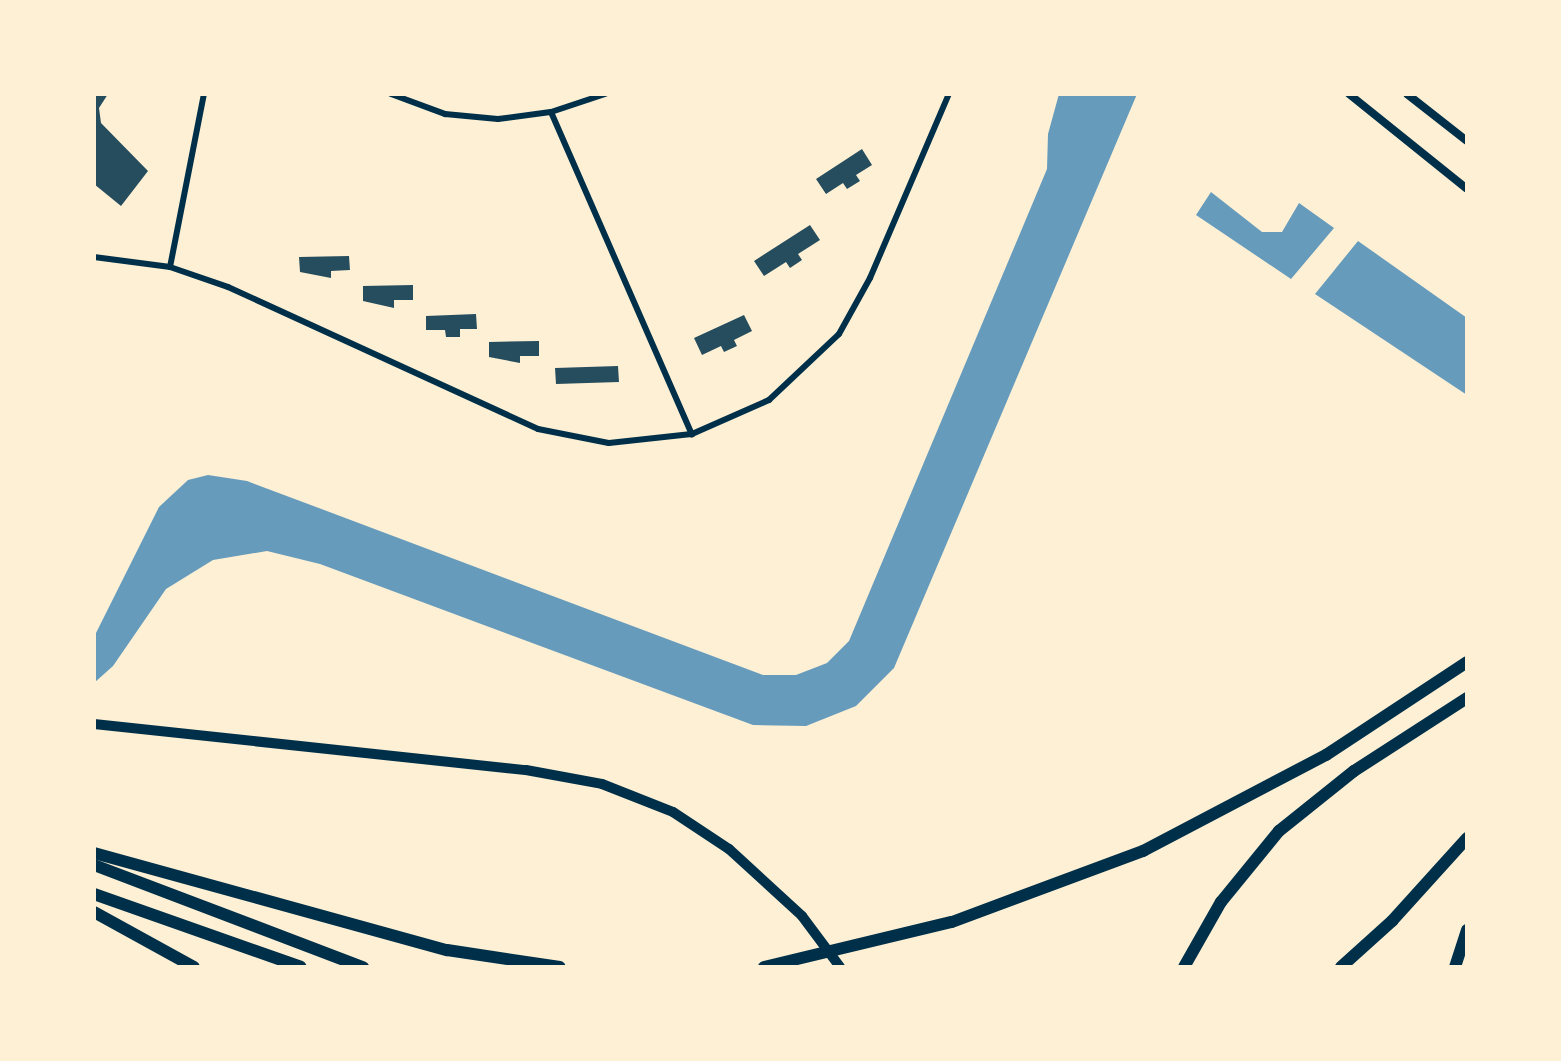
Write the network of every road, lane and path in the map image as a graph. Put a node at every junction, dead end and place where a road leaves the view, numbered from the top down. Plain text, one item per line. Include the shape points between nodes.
1 (204, 94) edge
2 (391, 94) edge
3 (605, 94) edge
4 (949, 94) edge
5 (1349, 94) edge
6 (1407, 94) edge
7 (551, 112) junction
8 (1467, 141) edge
9 (1467, 189) edge
10 (94, 257) edge
11 (170, 267) junction
12 (692, 434) junction
13 (1467, 662) edge
14 (1467, 698) edge
15 (94, 724) edge
16 (1467, 838) edge
17 (94, 853) edge
18 (94, 865) edge
19 (94, 894) edge
20 (94, 912) edge
21 (1467, 930) edge
22 (194, 967) edge
23 (301, 967) edge
24 (363, 967) edge
25 (560, 967) edge
26 (764, 967) edge
27 (840, 967) edge
28 (1184, 967) edge
29 (1341, 967) edge
30 (1455, 967) edge

1 - 11 street
2 - 7 street via 472,118
3 - 7 street
4 - 12 street via 870,278 839,334 769,400
5 - 9 street
6 - 8 street
7 - 12 street
10 - 11 street
11 - 12 street via 228,287 538,429 609,443
13 - 26 highway via 1326,755 1143,851 952,922
14 - 28 highway via 1354,771 1279,831 1221,902
15 - 27 main road via 564,775 638,796 688,821 767,880
16 - 29 highway via 1392,921
17 - 25 highway via 447,950
18 - 24 highway
19 - 23 highway
20 - 22 highway
21 - 30 highway

